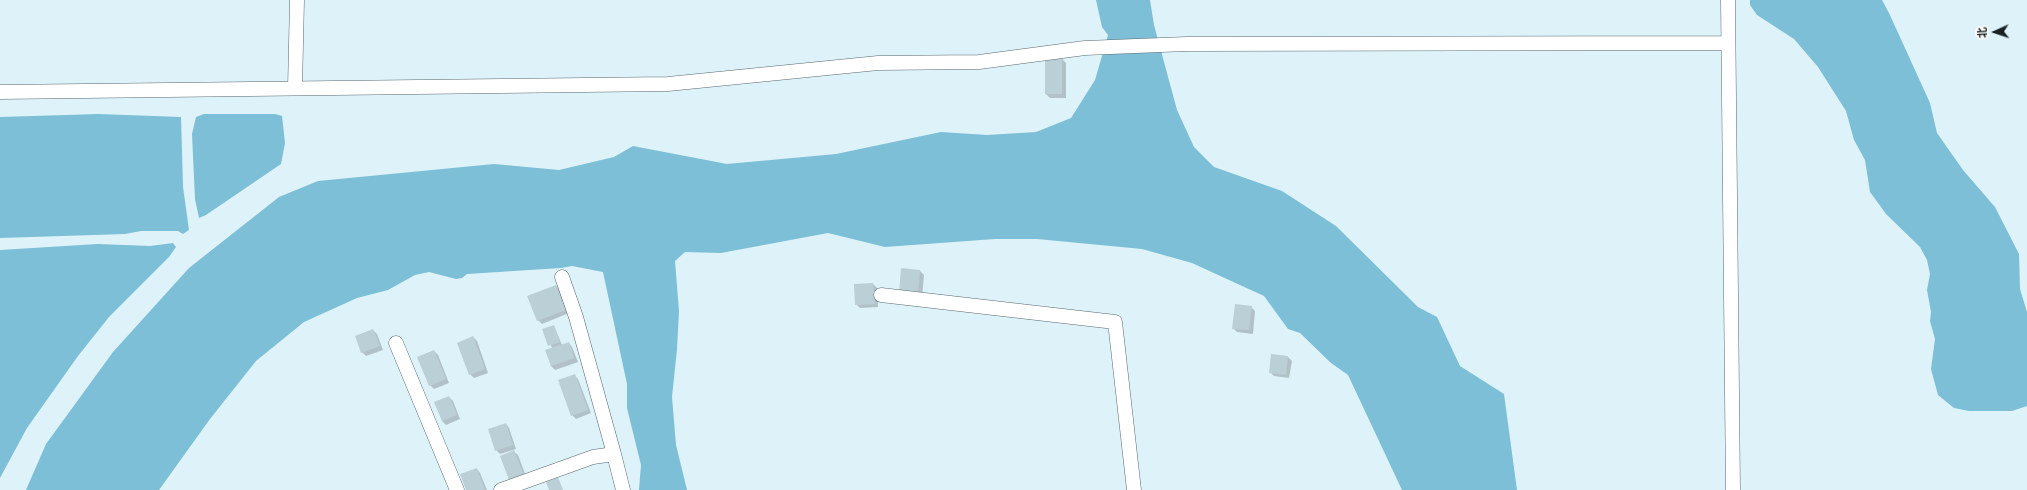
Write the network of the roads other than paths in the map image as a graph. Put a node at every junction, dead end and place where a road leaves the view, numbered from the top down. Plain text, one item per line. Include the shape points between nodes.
1 (297, 0) edge
2 (1728, 0) edge
3 (1728, 43) junction
4 (295, 88) junction
5 (0, 92) edge
6 (562, 277) dead end
7 (881, 295) dead end
8 (396, 342) dead end
9 (614, 454) junction
10 (457, 490) edge
11 (501, 490) edge
12 (623, 490) edge
13 (1134, 490) edge
14 (1733, 490) edge

1 - 4 street
2 - 3 street
3 - 4 street via 1187,44 1085,48 979,62 878,63 668,84
3 - 14 street
4 - 5 street
6 - 9 street via 576,317
7 - 13 street via 1115,322
8 - 10 street
9 - 11 street via 593,457
9 - 12 street

